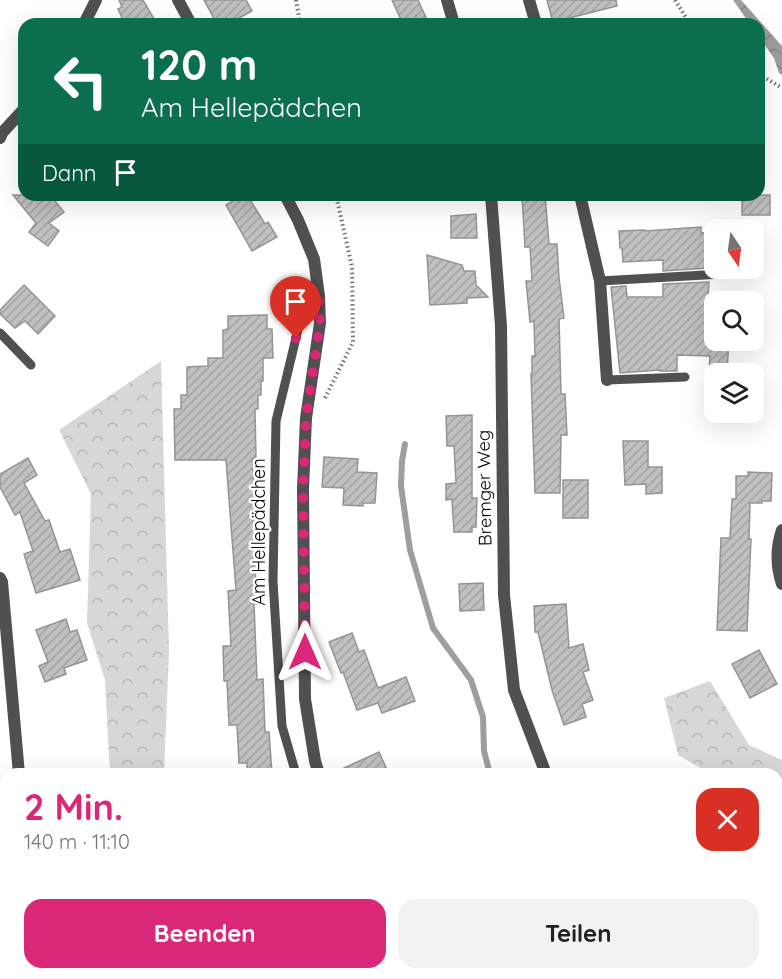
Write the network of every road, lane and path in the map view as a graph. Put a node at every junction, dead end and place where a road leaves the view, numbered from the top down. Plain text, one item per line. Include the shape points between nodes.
1 (96, 0) edge
2 (178, 0) edge
3 (296, 0) edge
4 (447, 0) edge
5 (529, 0) edge
6 (675, 0) edge
7 (87, 18) edge
8 (188, 18) edge
9 (299, 18) edge
10 (452, 18) edge
11 (534, 18) edge
12 (686, 18) edge
13 (765, 78) edge
14 (782, 88) edge
15 (18, 116) edge
16 (0, 138) edge
17 (288, 201) edge
18 (337, 201) edge
19 (491, 201) edge
20 (580, 201) edge
21 (704, 275) edge
22 (600, 281) junction
23 (319, 296) junction
24 (0, 333) edge
25 (31, 364) dead end
26 (685, 377) dead end
27 (607, 380) joint
28 (306, 418) junction
29 (782, 530) edge
30 (0, 578) edge
31 (782, 584) edge
32 (19, 768) edge
33 (294, 768) edge
34 (317, 768) edge
35 (544, 768) edge

1 - 7 street
2 - 8 street
3 - 9 path
4 - 10 street
5 - 11 street
6 - 12 path
13 - 14 path
15 - 16 street
17 - 23 street via 314,259
18 - 28 path via 352,267 353,342 322,404
19 - 35 street, Bremger Weg via 501,326 504,595 514,690
20 - 22 street
21 - 22 lane
22 - 27 street
23 - 28 street via 320,324
23 - 33 lane, Am Hellepädchen via 302,317 276,421 273,581 282,726
24 - 25 lane
26 - 27 lane
28 - 34 street via 305,699
29 - 31 street via 778,542
30 - 32 street

